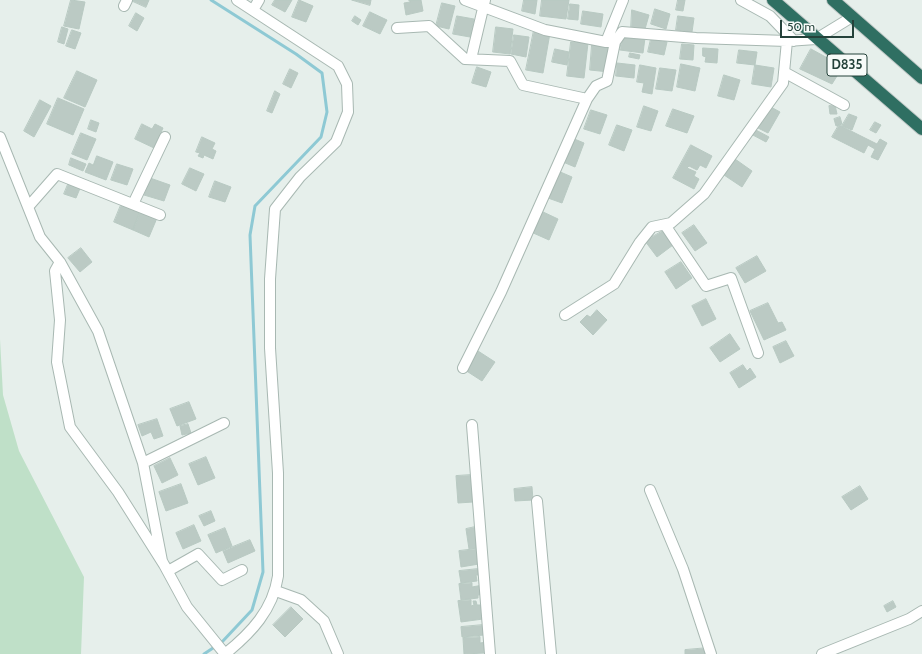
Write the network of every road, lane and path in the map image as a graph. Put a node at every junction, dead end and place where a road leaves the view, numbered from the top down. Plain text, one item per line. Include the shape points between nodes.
1 (237, 0) edge
2 (259, 0) edge
3 (465, 0) edge
4 (623, 0) edge
5 (741, 0) edge
6 (773, 0) edge
7 (833, 0) edge
8 (484, 3) edge
9 (253, 10) junction
10 (852, 17) junction
11 (397, 28) dead end
12 (816, 38) junction
13 (790, 41) junction
14 (611, 42) junction
15 (471, 59) junction
16 (784, 72) junction
17 (922, 78) edge
18 (587, 99) junction
19 (844, 105) dead end
20 (922, 129) edge
21 (0, 137) edge
22 (165, 138) dead end
23 (133, 204) junction
24 (28, 207) junction
25 (160, 215) dead end
26 (665, 225) junction
27 (60, 262) junction
28 (565, 315) dead end
29 (758, 353) dead end
30 (462, 368) dead end
31 (224, 423) dead end
32 (472, 425) dead end
33 (143, 463) junction
34 (650, 490) dead end
35 (537, 501) dead end
36 (242, 570) dead end
37 (168, 571) junction
38 (276, 591) junction
39 (922, 611) edge
40 (225, 654) edge
41 (338, 654) edge
42 (490, 654) edge
43 (551, 654) edge
44 (712, 654) edge
45 (822, 654) edge

1 - 9 street
2 - 9 street
3 - 8 street
4 - 14 street
5 - 13 street via 770,16
6 - 12 highway, D835
7 - 10 highway, D835
8 - 14 street via 545,30
8 - 15 street
9 - 38 street via 338,66 347,84 348,112 336,142 300,177 275,209 270,280 270,348 279,504
10 - 12 street
10 - 17 highway, D835
11 - 15 street via 429,26 465,59
12 - 13 street
12 - 20 highway, D835
13 - 14 street via 696,38 622,32
13 - 16 street
14 - 18 street via 607,81 596,86
15 - 18 street via 510,61 523,85
16 - 19 street
16 - 26 street via 783,83 704,194 671,223
18 - 30 street via 501,292
21 - 24 street
22 - 23 street
23 - 24 street via 57,174
23 - 25 street
24 - 27 street via 40,237
26 - 28 street via 652,228 640,242 614,284
26 - 29 street via 706,286 731,278
27 - 33 street via 98,331
27 - 37 street via 55,271 60,320 57,362 70,427 118,492
31 - 33 street
32 - 42 street
33 - 37 street via 162,561
34 - 44 street via 683,570
35 - 43 street
36 - 37 street via 222,580 198,554
37 - 40 street via 187,606
38 - 40 street via 262,619
38 - 41 street via 302,600 324,621
39 - 45 street via 909,619

